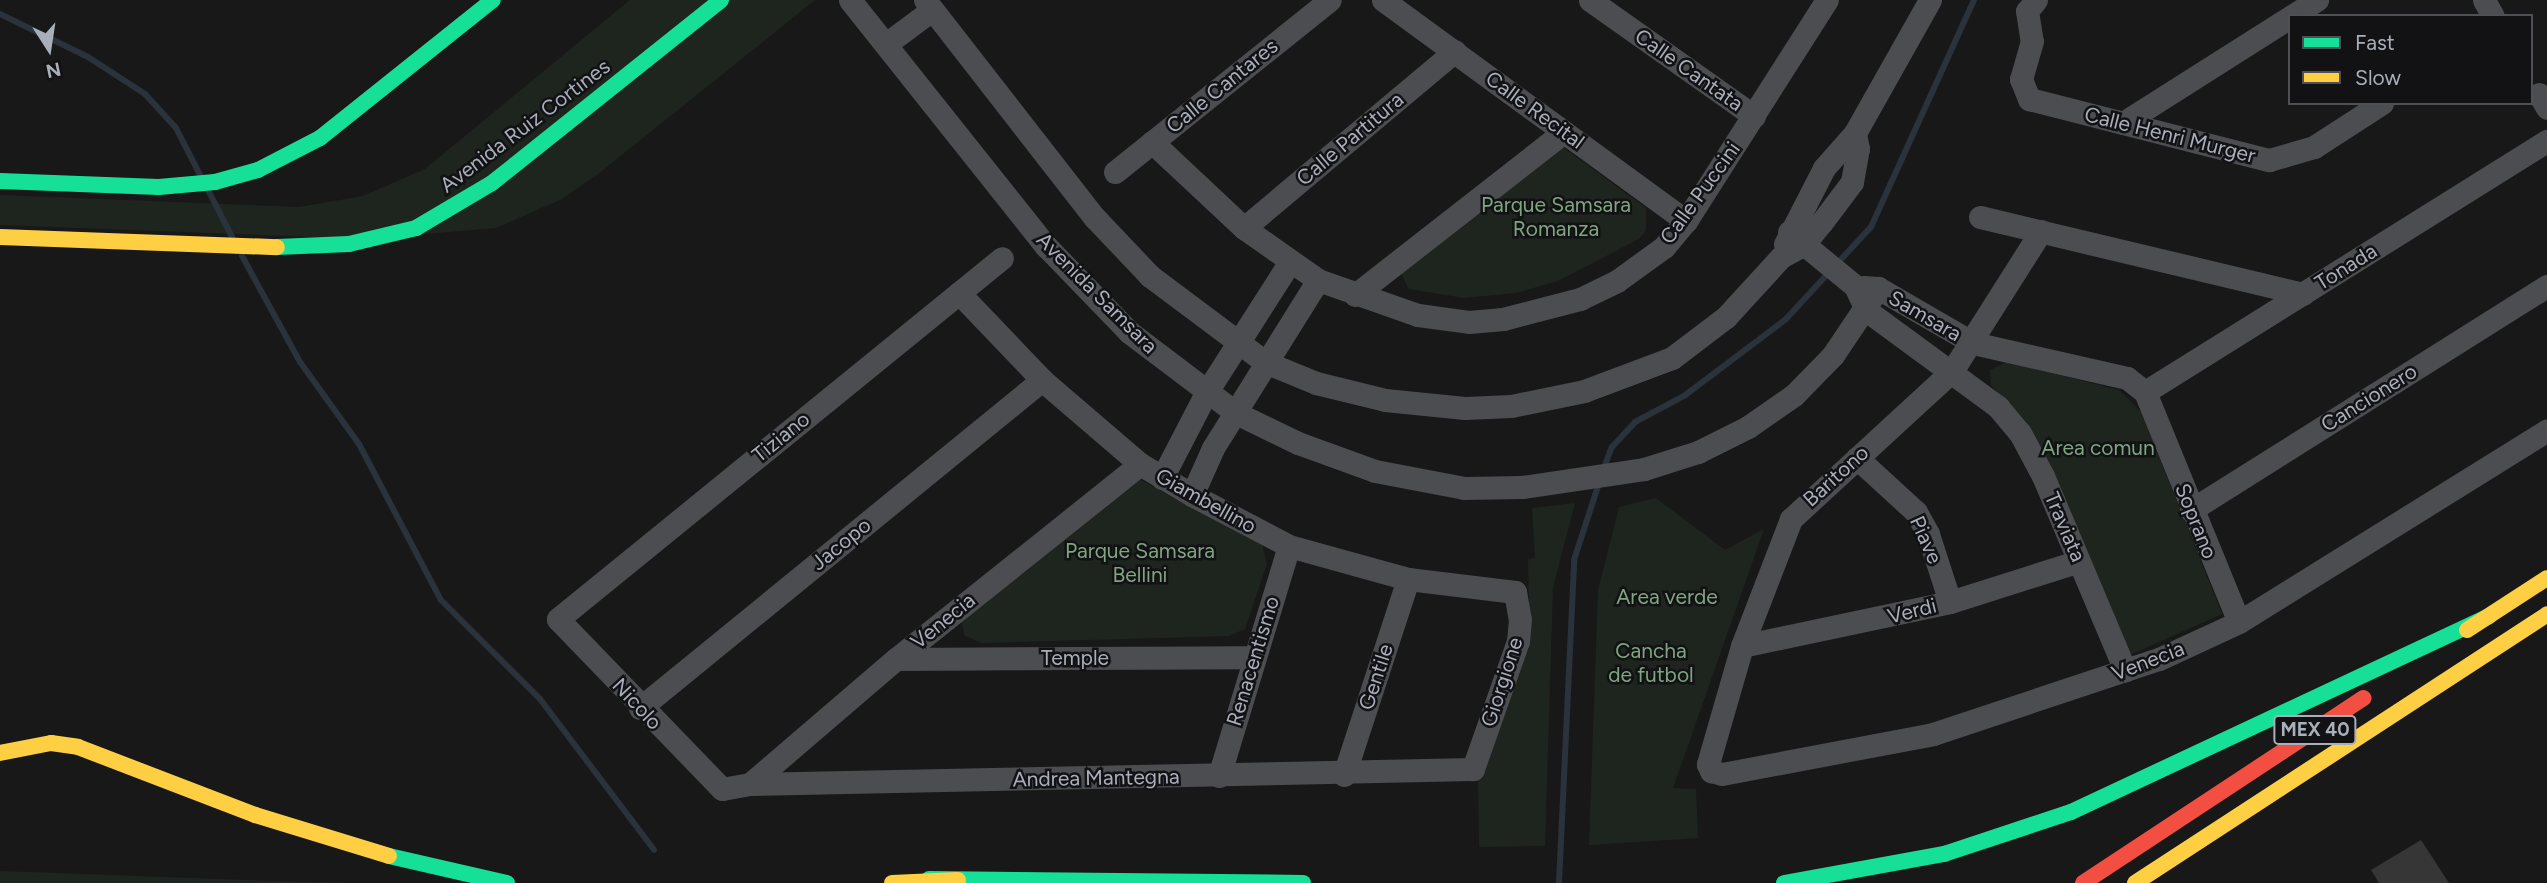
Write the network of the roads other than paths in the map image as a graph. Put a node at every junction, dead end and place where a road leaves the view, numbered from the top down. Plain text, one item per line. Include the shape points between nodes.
1 (494, 0) edge
2 (721, 0) edge
3 (850, 0) edge
4 (1330, 0) edge
5 (1383, 0) edge
6 (1590, 0) edge
7 (1930, 0) edge
8 (2317, 0) edge
9 (1816, 4) edge
10 (2025, 4) edge
11 (928, 5) edge
12 (2296, 14) edge
13 (2288, 19) edge
14 (886, 44) junction
15 (1455, 51) junction
16 (2379, 105) edge
17 (1754, 116) junction
18 (2123, 123) junction
19 (1564, 132) junction
20 (2547, 141) edge
21 (1152, 142) junction
22 (1115, 172) dead end
23 (0, 181) edge
24 (1980, 217) dead end
25 (1686, 221) junction
26 (1244, 228) junction
27 (2040, 231) junction
28 (0, 237) edge
29 (1796, 238) junction
30 (1002, 258) dead end
31 (1289, 263) junction
32 (1318, 281) junction
33 (1854, 286) junction
34 (2547, 286) edge
35 (1878, 288) junction
36 (959, 293) junction
37 (2303, 294) junction
38 (1355, 295) junction
39 (1866, 310) junction
40 (1973, 343) junction
41 (1238, 344) junction
42 (1265, 362) junction
43 (1952, 371) junction
44 (1042, 380) junction
45 (1206, 393) junction
46 (2145, 393) junction
47 (1236, 413) junction
48 (2547, 430) edge
49 (1857, 458) junction
50 (1140, 464) junction
51 (1162, 478) junction
52 (1192, 495) junction
53 (2191, 510) junction
54 (1289, 546) junction
55 (2078, 561) junction
56 (2547, 578) edge
57 (1408, 579) junction
58 (1514, 591) joint
59 (1950, 602) junction
60 (2547, 614) edge
61 (559, 615) joint
62 (2488, 616) junction
63 (2239, 622) junction
64 (1742, 646) junction
65 (1254, 657) junction
66 (896, 659) junction
67 (2125, 670) junction
68 (640, 708) junction
69 (0, 753) edge
70 (1708, 764) joint
71 (1471, 770) joint
72 (1344, 775) junction
73 (1219, 776) junction
74 (750, 784) junction
75 (722, 789) joint
76 (929, 879) junction
77 (507, 883) edge
78 (892, 883) edge
79 (1045, 883) edge
80 (1303, 883) edge
81 (1784, 883) edge
82 (2083, 883) edge
83 (2136, 883) edge

1 - 23 main road via 320,138 279,161 215,182 159,187
2 - 28 main road, Avenida Ruiz Cortines via 455,209 379,239 262,247
3 - 14 street, Avenida Samsara
4 - 21 street, Calle Cantares
5 - 15 street, Calle Recital
6 - 17 street, Calle Cantata
7 - 29 street via 1855,133 1858,149 1852,182
8 - 12 street
9 - 17 street, Calle Puccini
10 - 18 street, Calle Henri Murger via 2031,48 2020,84 2029,99
11 - 14 street
11 - 41 street via 1120,247
13 - 18 street
14 - 45 street, Avenida Samsara via 1046,246 1129,332
15 - 19 street, Calle Recital
15 - 26 street, Calle Partitura
16 - 18 street, Calle Henri Murger via 2314,147 2269,160
17 - 25 street, Calle Puccini
19 - 25 street, Calle Recital
19 - 38 street
20 - 37 street, Tonada
21 - 22 street, Calle Cantares
21 - 26 street, Calle Puccini
24 - 27 street
25 - 38 street, Calle Puccini via 1664,247 1617,281 1580,299 1536,312 1492,320 1443,320
26 - 31 street, Calle Puccini
27 - 37 street
27 - 40 street, Baritono
29 - 33 street
29 - 42 street via 1726,317 1672,358 1618,381 1549,399 1488,408 1408,403 1316,383
30 - 36 street, Tiziano
31 - 32 street, Calle Puccini
31 - 41 street
32 - 38 street, Calle Puccini
32 - 42 street
33 - 35 street
33 - 39 street
34 - 53 street, Cancionero
35 - 39 street, Avenida Samsara
35 - 40 street, Samsara
36 - 44 street, Giambellino
36 - 61 street, Tiziano
37 - 46 street, Tonada
39 - 43 street, Samsara
39 - 47 street, Avenida Samsara via 1814,376 1748,427 1671,462 1606,476 1492,488 1419,480 1336,458
40 - 43 street, Baritono
40 - 46 street via 2127,378
41 - 42 street
41 - 45 street
42 - 47 street
43 - 49 street, Baritono
43 - 55 street, Traviata via 1998,407 2020,433
44 - 50 street, Giambellino
44 - 68 street, Jacopo
45 - 47 street, Avenida Samsara
45 - 51 street
46 - 53 street, Soprano
47 - 52 street
48 - 63 street, Venecia
49 - 59 street, Piave via 1916,512
49 - 64 street, Baritono via 1791,519
50 - 51 street, Giambellino
50 - 66 street, Venecia
51 - 52 street, Giambellino
52 - 54 street, Giambellino
53 - 63 street, Soprano
54 - 57 street, Giambellino
54 - 65 street, Renacentismo
55 - 59 street, Verdi
55 - 67 street, Traviata
56 - 62 main road, MEX 40
57 - 58 street, Giambellino
57 - 72 street, Gentile
58 - 71 street, Giorgione via 1520,619 1518,641
59 - 64 street, Verdi
60 - 83 main road, MEX 40
61 - 68 street, Nicolo
62 - 81 main road via 2071,813 1944,854
62 - 82 main road, MEX 40
63 - 67 street, Venecia
64 - 70 street, Baritono
65 - 66 street, Temple
65 - 73 street, Renacentismo
66 - 74 street, Venecia
67 - 70 street, Venecia via 1933,734 1722,774
68 - 75 street, Nicolo
69 - 77 main road via 51,743 78,747 255,815 369,852
71 - 72 street, Andrea Mantegna
72 - 73 street, Andrea Mantegna
73 - 74 street, Andrea Mantegna
74 - 75 street, Andrea Mantegna
76 - 78 main road
76 - 79 main road
76 - 80 main road

